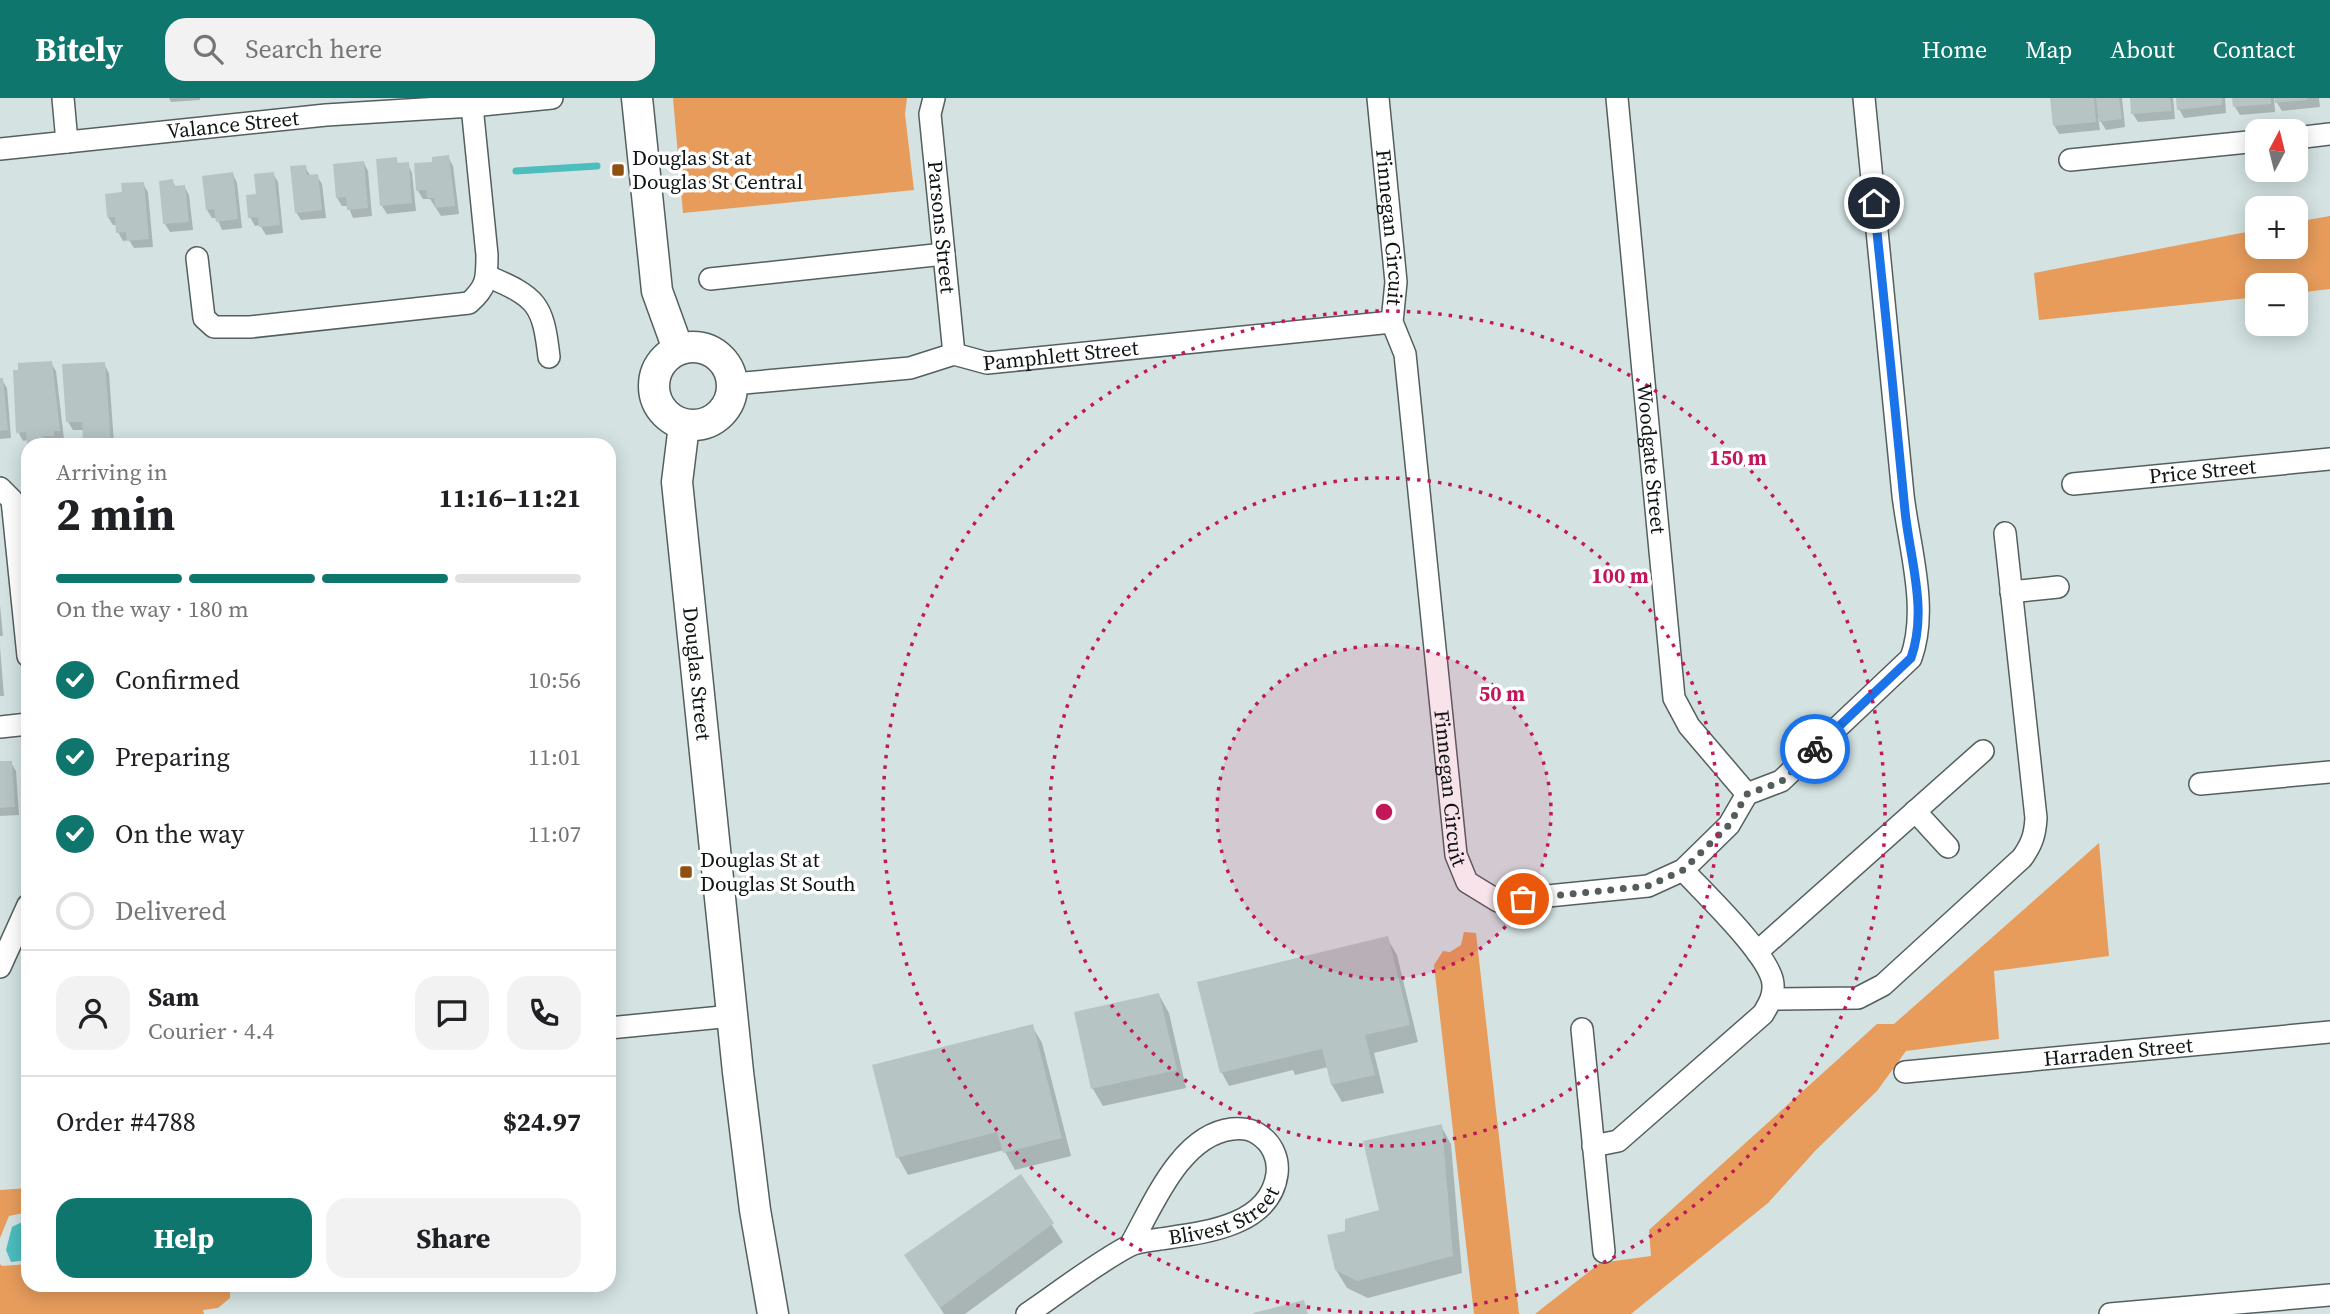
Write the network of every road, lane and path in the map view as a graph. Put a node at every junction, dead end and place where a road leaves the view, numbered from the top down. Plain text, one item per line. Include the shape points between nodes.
1 (63, 98) edge
2 (552, 98) edge
3 (637, 98) edge
4 (934, 98) edge
5 (1378, 98) edge
6 (1618, 98) edge
7 (1864, 98) edge
8 (472, 106) junction
9 (326, 107) edge
10 (2330, 134) edge
11 (2308, 137) edge
12 (67, 142) junction
13 (2245, 142) edge
14 (0, 149) edge
15 (2070, 160) dead end
16 (944, 254) junction
17 (197, 258) dead end
18 (487, 276) junction
19 (710, 279) dead end
20 (1392, 322) junction
21 (678, 349) junction
22 (954, 354) junction
23 (549, 357) dead end
24 (733, 384) junction
25 (684, 425) junction
26 (2330, 459) edge
27 (2073, 484) dead end
28 (0, 488) edge
29 (2005, 533) dead end
30 (2058, 587) dead end
31 (21, 588) edge
32 (2011, 592) junction
33 (21, 725) edge
34 (0, 727) edge
35 (1983, 751) dead end
36 (2330, 772) edge
37 (2200, 784) dead end
38 (1747, 794) junction
39 (1915, 811) junction
40 (1948, 847) dead end
41 (1683, 870) junction
42 (21, 920) edge
43 (1757, 952) junction
44 (0, 967) edge
45 (1772, 999) junction
46 (732, 1016) junction
47 (616, 1027) edge
48 (1582, 1029) dead end
49 (2330, 1032) edge
50 (1905, 1072) dead end
51 (1593, 1146) junction
52 (1131, 1244) junction
53 (1604, 1252) dead end
54 (767, 1276) junction
55 (2330, 1295) edge
56 (773, 1314) edge
57 (788, 1314) edge
58 (1027, 1314) edge
59 (2110, 1314) edge

1 - 12 street
2 - 8 street, Valance Street
3 - 21 main road via 657,291
4 - 16 street, Parsons Street via 930,114
5 - 20 street, Finnegan Circuit via 1396,282
6 - 38 street, Woodgate Street via 1674,698 1689,726
7 - 38 street via 1906,520 1920,612 1918,639 1911,658 1781,782
8 - 9 street, Valance Street
8 - 18 street
9 - 12 street, Valance Street
10 - 11 street
12 - 14 street, Valance Street
13 - 15 street
16 - 19 street
16 - 22 street, Parsons Street
17 - 18 street via 204,318 214,327 224,328 469,303 482,291
18 - 23 street via 514,288 538,308 545,322
20 - 22 street, Pamphlett Street via 987,363
20 - 41 street, Finnegan Circuit via 1405,354 1456,855 1467,882 1498,901 1648,886
21 - 24 main road via 693,346 715,353 730,369
21 - 25 main road via 657,369 654,389 667,415
22 - 24 street, Pamphlett Street via 909,368
24 - 25 main road via 730,402 719,416 702,424
25 - 46 main road, Douglas Street via 677,482
26 - 27 street, Price Street
28 - 31 street via 12,500
29 - 32 street
30 - 32 street
32 - 45 street via 2036,818 2032,844 1870,993 1844,1000
33 - 34 street
35 - 39 street
36 - 37 street
38 - 41 street, Finnegan Circuit via 1729,825
39 - 40 street
39 - 43 street
41 - 43 street
42 - 44 street
43 - 45 street via 1773,982
45 - 51 street via 1763,1014 1618,1141
46 - 47 street
46 - 54 main road, Douglas Street
48 - 51 street
49 - 50 street, Harraden Street
51 - 53 street
52 - 52 street, Blivest Street via 1183,1156 1201,1139 1239,1128 1257,1133 1269,1144 1278,1161 1276,1181 1252,1215 1233,1224
52 - 58 street, Blivest Street
54 - 56 main road, Douglas Street
54 - 57 main road, Douglas Street
55 - 59 street

